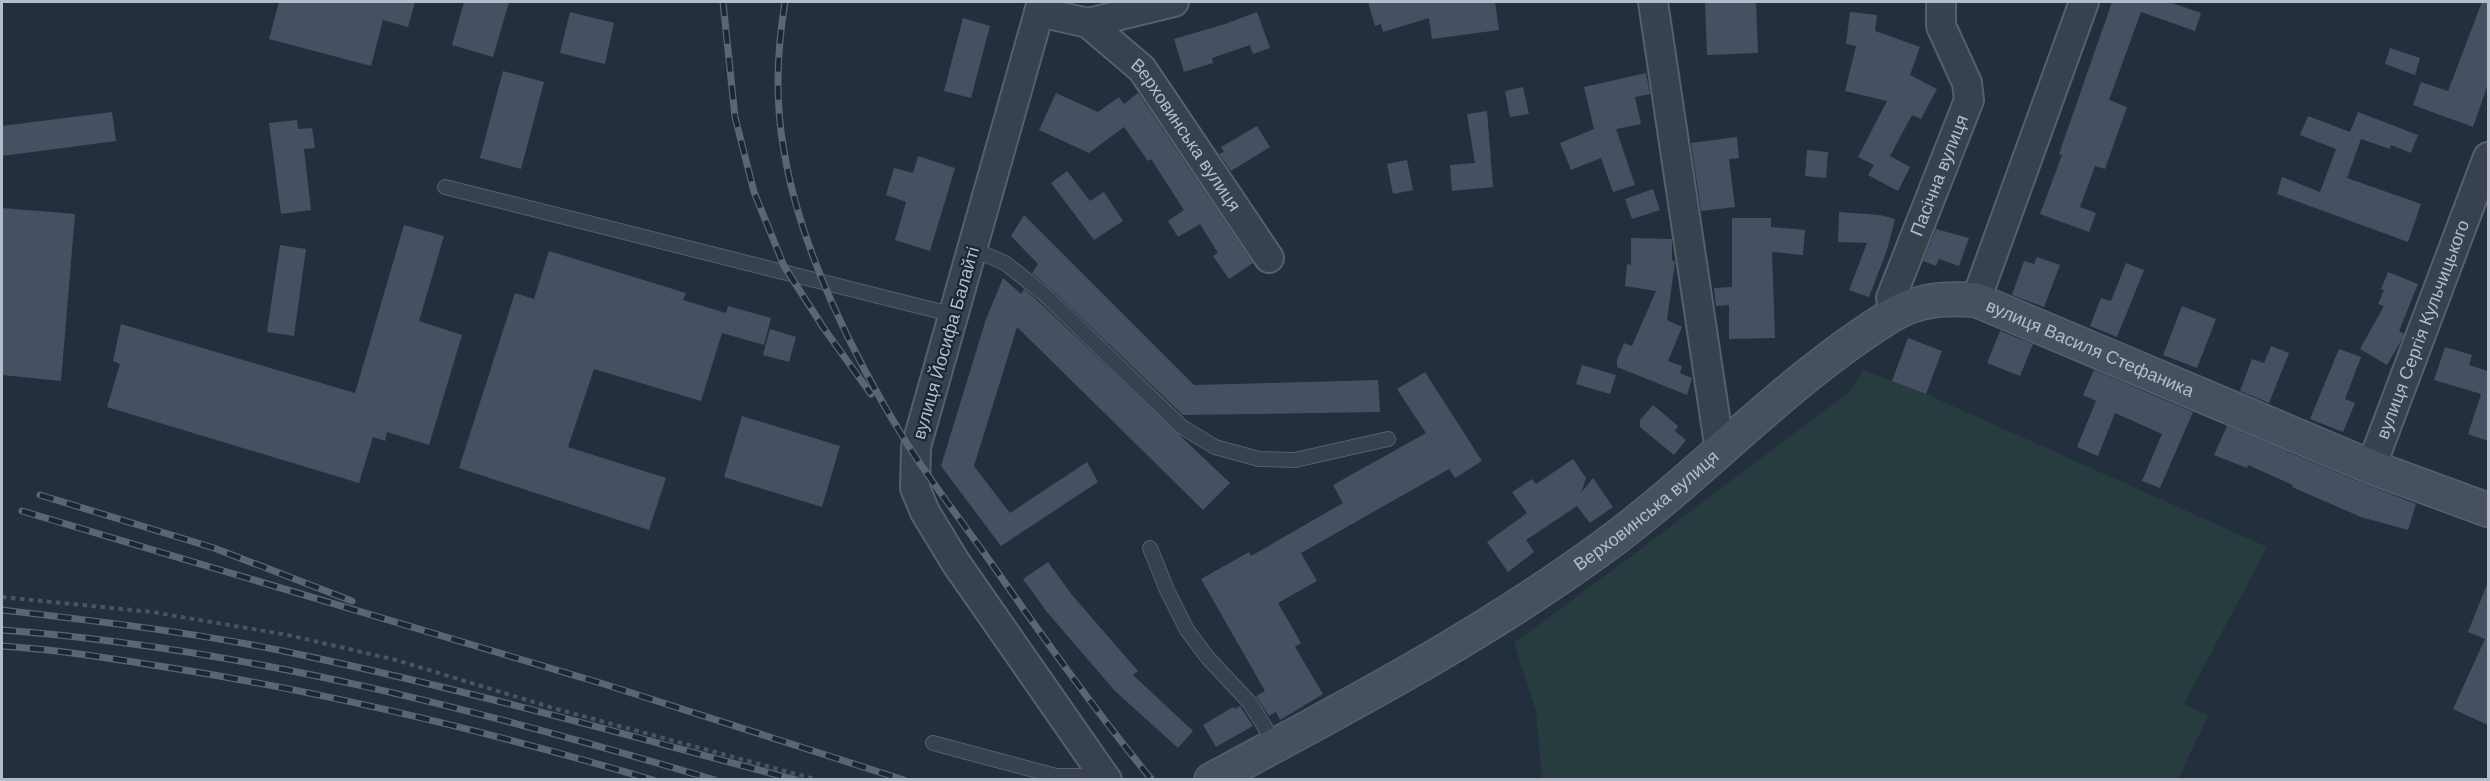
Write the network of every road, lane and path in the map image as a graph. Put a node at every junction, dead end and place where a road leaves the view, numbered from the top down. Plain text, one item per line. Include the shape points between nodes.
1 (1174, 2) edge
2 (1653, 2) edge
3 (1941, 2) edge
4 (2084, 2) edge
5 (1040, 7) edge
6 (1088, 23) junction
7 (2488, 157) edge
8 (445, 187) dead end
9 (973, 249) junction
10 (1269, 258) dead end
11 (1976, 300) junction
12 (1894, 314) junction
13 (954, 315) junction
14 (1388, 439) dead end
15 (1720, 451) junction
16 (2371, 467) junction
17 (2488, 510) edge
18 (1150, 548) dead end
19 (2, 597) edge
20 (933, 743) dead end
21 (1276, 745) junction
22 (1105, 778) edge
23 (818, 780) edge
24 (1211, 780) edge

1 - 6 street, Верховинська вулиця
2 - 15 street, Верховинська вулиця
3 - 12 street, Пасічна вулиця via 1941,26 1967,83 1969,100 1891,298
4 - 11 street
5 - 6 street, Верховинська вулиця
5 - 9 street, вулиця Йосифа Балайті
6 - 10 street, Верховинська вулиця via 1142,69
7 - 16 street, вулиця Сергія Кульчицького
8 - 13 lane
9 - 13 street, вулиця Йосифа Балайті
9 - 14 lane via 1005,263 1043,293 1182,427 1215,447 1259,459 1295,460
11 - 12 street, вулиця Василя Стефаника via 1945,298
11 - 16 street, вулиця Василя Стефаника
12 - 15 street, вулиця Василя Стефаника via 1823,363
13 - 22 street, вулиця Йосифа Балайті via 916,447 915,489 956,563
15 - 21 street, Верховинська вулиця via 1603,547 1531,598 1455,646
16 - 17 street, вулиця Василя Стефаника
18 - 21 lane via 1186,630 1250,703
19 - 23 path via 152,612 288,634 396,660 553,708
20 - 22 lane via 1056,776
21 - 24 street, Верховинська вулиця

